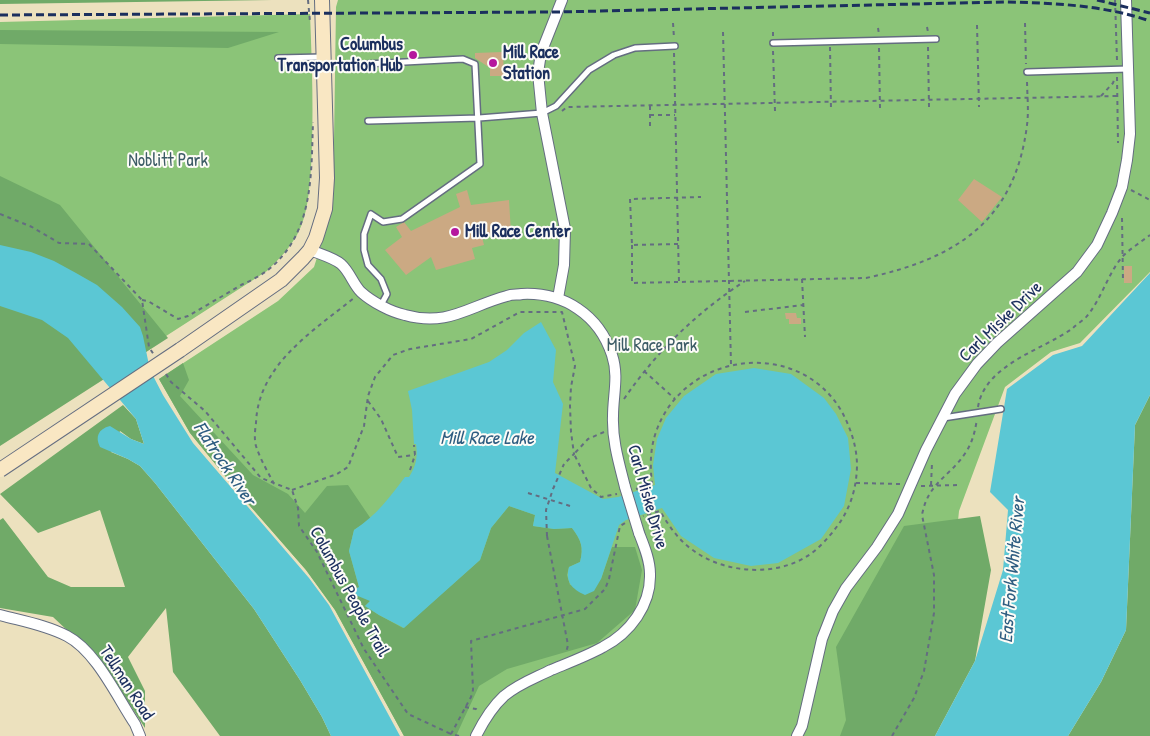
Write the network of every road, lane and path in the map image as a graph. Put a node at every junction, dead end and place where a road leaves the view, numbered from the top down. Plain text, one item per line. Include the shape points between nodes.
1 (308, 0) edge
2 (322, 0) edge
3 (562, 0) edge
4 (1126, 0) edge
5 (310, 23) dead end
6 (673, 23) dead end
7 (1025, 24) dead end
8 (977, 25) dead end
9 (927, 26) dead end
10 (878, 28) dead end
11 (773, 31) dead end
12 (723, 32) dead end
13 (936, 38) dead end
14 (928, 39) junction
15 (879, 40) junction
16 (830, 42) junction
17 (773, 43) junction
18 (675, 46) junction
19 (324, 57) junction
20 (278, 58) dead end
21 (366, 64) dead end
22 (1122, 70) junction
23 (1026, 72) junction
24 (1101, 96) junction
25 (1128, 96) junction
26 (1027, 98) junction
27 (978, 99) junction
28 (930, 100) junction
29 (881, 101) junction
30 (831, 102) junction
31 (775, 104) junction
32 (675, 105) junction
33 (725, 105) junction
34 (650, 106) junction
35 (930, 107) dead end
36 (979, 107) dead end
37 (880, 108) dead end
38 (831, 110) dead end
39 (775, 111) dead end
40 (542, 113) junction
41 (650, 115) junction
42 (675, 115) junction
43 (479, 118) junction
44 (313, 119) dead end
45 (368, 121) dead end
46 (544, 126) junction
47 (650, 128) dead end
48 (701, 196) dead end
49 (677, 197) junction
50 (0, 214) edge
51 (1122, 217) dead end
52 (1150, 234) edge
53 (678, 244) junction
54 (632, 245) junction
55 (310, 250) junction
56 (1123, 257) junction
57 (802, 279) junction
58 (746, 280) junction
59 (729, 281) junction
60 (679, 282) junction
61 (1123, 282) dead end
62 (730, 291) junction
63 (361, 292) junction
64 (558, 298) junction
65 (142, 300) junction
66 (381, 305) junction
67 (803, 305) junction
68 (745, 312) dead end
69 (805, 337) dead end
70 (158, 361) dead end
71 (731, 365) junction
72 (163, 368) dead end
73 (644, 372) junction
74 (675, 399) junction
75 (368, 401) junction
76 (1001, 409) dead end
77 (978, 412) junction
78 (612, 415) junction
79 (942, 418) junction
80 (613, 428) junction
81 (414, 445) dead end
82 (574, 454) junction
83 (415, 456) junction
84 (0, 470) edge
85 (410, 470) dead end
86 (274, 484) junction
87 (292, 490) junction
88 (626, 490) junction
89 (528, 492) dead end
90 (549, 500) junction
91 (570, 506) dead end
92 (642, 516) dead end
93 (628, 521) dead end
94 (0, 616) edge
95 (562, 616) junction
96 (563, 665) junction
97 (451, 735) edge
98 (140, 736) edge
99 (460, 736) edge
100 (476, 736) edge
101 (797, 736) edge
102 (892, 736) edge

1 - 5 path
2 - 19 main road
3 - 40 street via 541,53 538,73
4 - 22 street, Carl Miske Drive
6 - 18 path
7 - 23 path
8 - 27 path
9 - 14 path
10 - 15 path
11 - 17 path
12 - 33 path
13 - 14 lane
14 - 15 lane
14 - 28 path
15 - 16 lane
15 - 29 path
16 - 17 lane
16 - 30 path
17 - 31 path
18 - 32 path
18 - 40 lane via 635,48 614,55 589,70 556,106
19 - 20 lane
19 - 55 main road via 326,194 321,223
21 - 43 lane via 463,60 475,64
22 - 23 lane
22 - 24 path
22 - 25 street, Carl Miske Drive
23 - 26 path
24 - 25 path
24 - 26 path
25 - 79 street, Carl Miske Drive via 1130,134 1122,187 1097,245 1077,272 996,343 977,364
26 - 27 path
26 - 57 path via 1027,124 1016,170 999,206 983,226 946,251 893,272 866,278
27 - 28 path
27 - 36 path
28 - 29 path
28 - 35 path
29 - 30 path
29 - 37 path
30 - 31 path
30 - 38 path
31 - 33 path
31 - 39 path
32 - 33 path
32 - 34 path
32 - 42 path
33 - 59 path
34 - 41 path
34 - 46 path via 567,107
40 - 43 lane
40 - 46 street
41 - 42 path
41 - 47 path
42 - 49 path
43 - 45 lane
43 - 66 lane via 480,164 402,219 383,222 372,214 364,234 364,250 368,265 381,278 387,294
44 - 65 path via 306,211 297,234 283,255 267,270 188,316 178,319
46 - 64 street via 566,228
48 - 49 path
49 - 53 path
49 - 54 path via 630,199
50 - 65 path via 59,243 89,244
51 - 56 path
52 - 56 path
53 - 54 path
53 - 60 path
54 - 60 path via 632,283
55 - 63 street, Carl Miske Drive via 341,264
55 - 84 main road, bridge via 294,270 269,290
56 - 61 path
56 - 77 path via 1087,316 998,372 979,401
57 - 58 path
57 - 67 path
58 - 59 path
58 - 62 path
59 - 60 path
59 - 62 path
62 - 71 path
62 - 73 path via 672,339
63 - 66 street, Carl Miske Drive
63 - 86 path via 294,346 269,377 260,397 255,444
64 - 66 street, Carl Miske Drive via 534,294 508,295 453,316 427,319 404,315
64 - 78 street, Carl Miske Drive via 590,318 613,356 616,379
65 - 70 path via 149,347
67 - 68 path
67 - 69 path
71 - 74 path via 710,371 687,386
71 - 92 path via 765,362 792,369 817,383 836,403 850,427 857,454 856,482 849,508 835,530 816,549 794,562 768,569 742,570 716,563 693,551 674,533 660,511
72 - 86 path via 172,382 205,411 261,478
73 - 74 path
73 - 78 path
74 - 88 path via 656,432 650,459 652,484
75 - 82 path via 375,377 393,355 471,339 520,312 562,312 575,366 571,387
75 - 83 path via 381,418 398,457
75 - 87 path via 364,426 348,467
76 - 77 lane
77 - 79 lane
77 - 102 path via 974,436 966,452 932,490 924,506 922,515 934,575 934,613 924,671 914,698
78 - 80 street, Carl Miske Drive
79 - 101 street, Carl Miske Drive via 898,514 832,611
80 - 82 path via 588,439
80 - 88 street, Carl Miske Drive
81 - 83 path
82 - 88 path via 591,488 601,497
82 - 90 path, bridge via 564,464
83 - 85 path
86 - 87 path
87 - 97 path, Columbus People Trail via 299,526 317,552 364,649 408,714
88 - 96 street, Carl Miske Drive, bridge via 647,553 650,574 646,600 626,631 605,646
89 - 90 path
90 - 91 path
90 - 95 path, bridge via 547,536
93 - 95 path via 620,526 605,589 585,609
94 - 98 street, Tellman Road via 44,626 80,645 91,655
95 - 96 path via 568,645
95 - 97 path via 471,641 473,690
96 - 100 street, Carl Miske Drive via 504,696 485,718
97 - 99 path, Columbus People Trail

